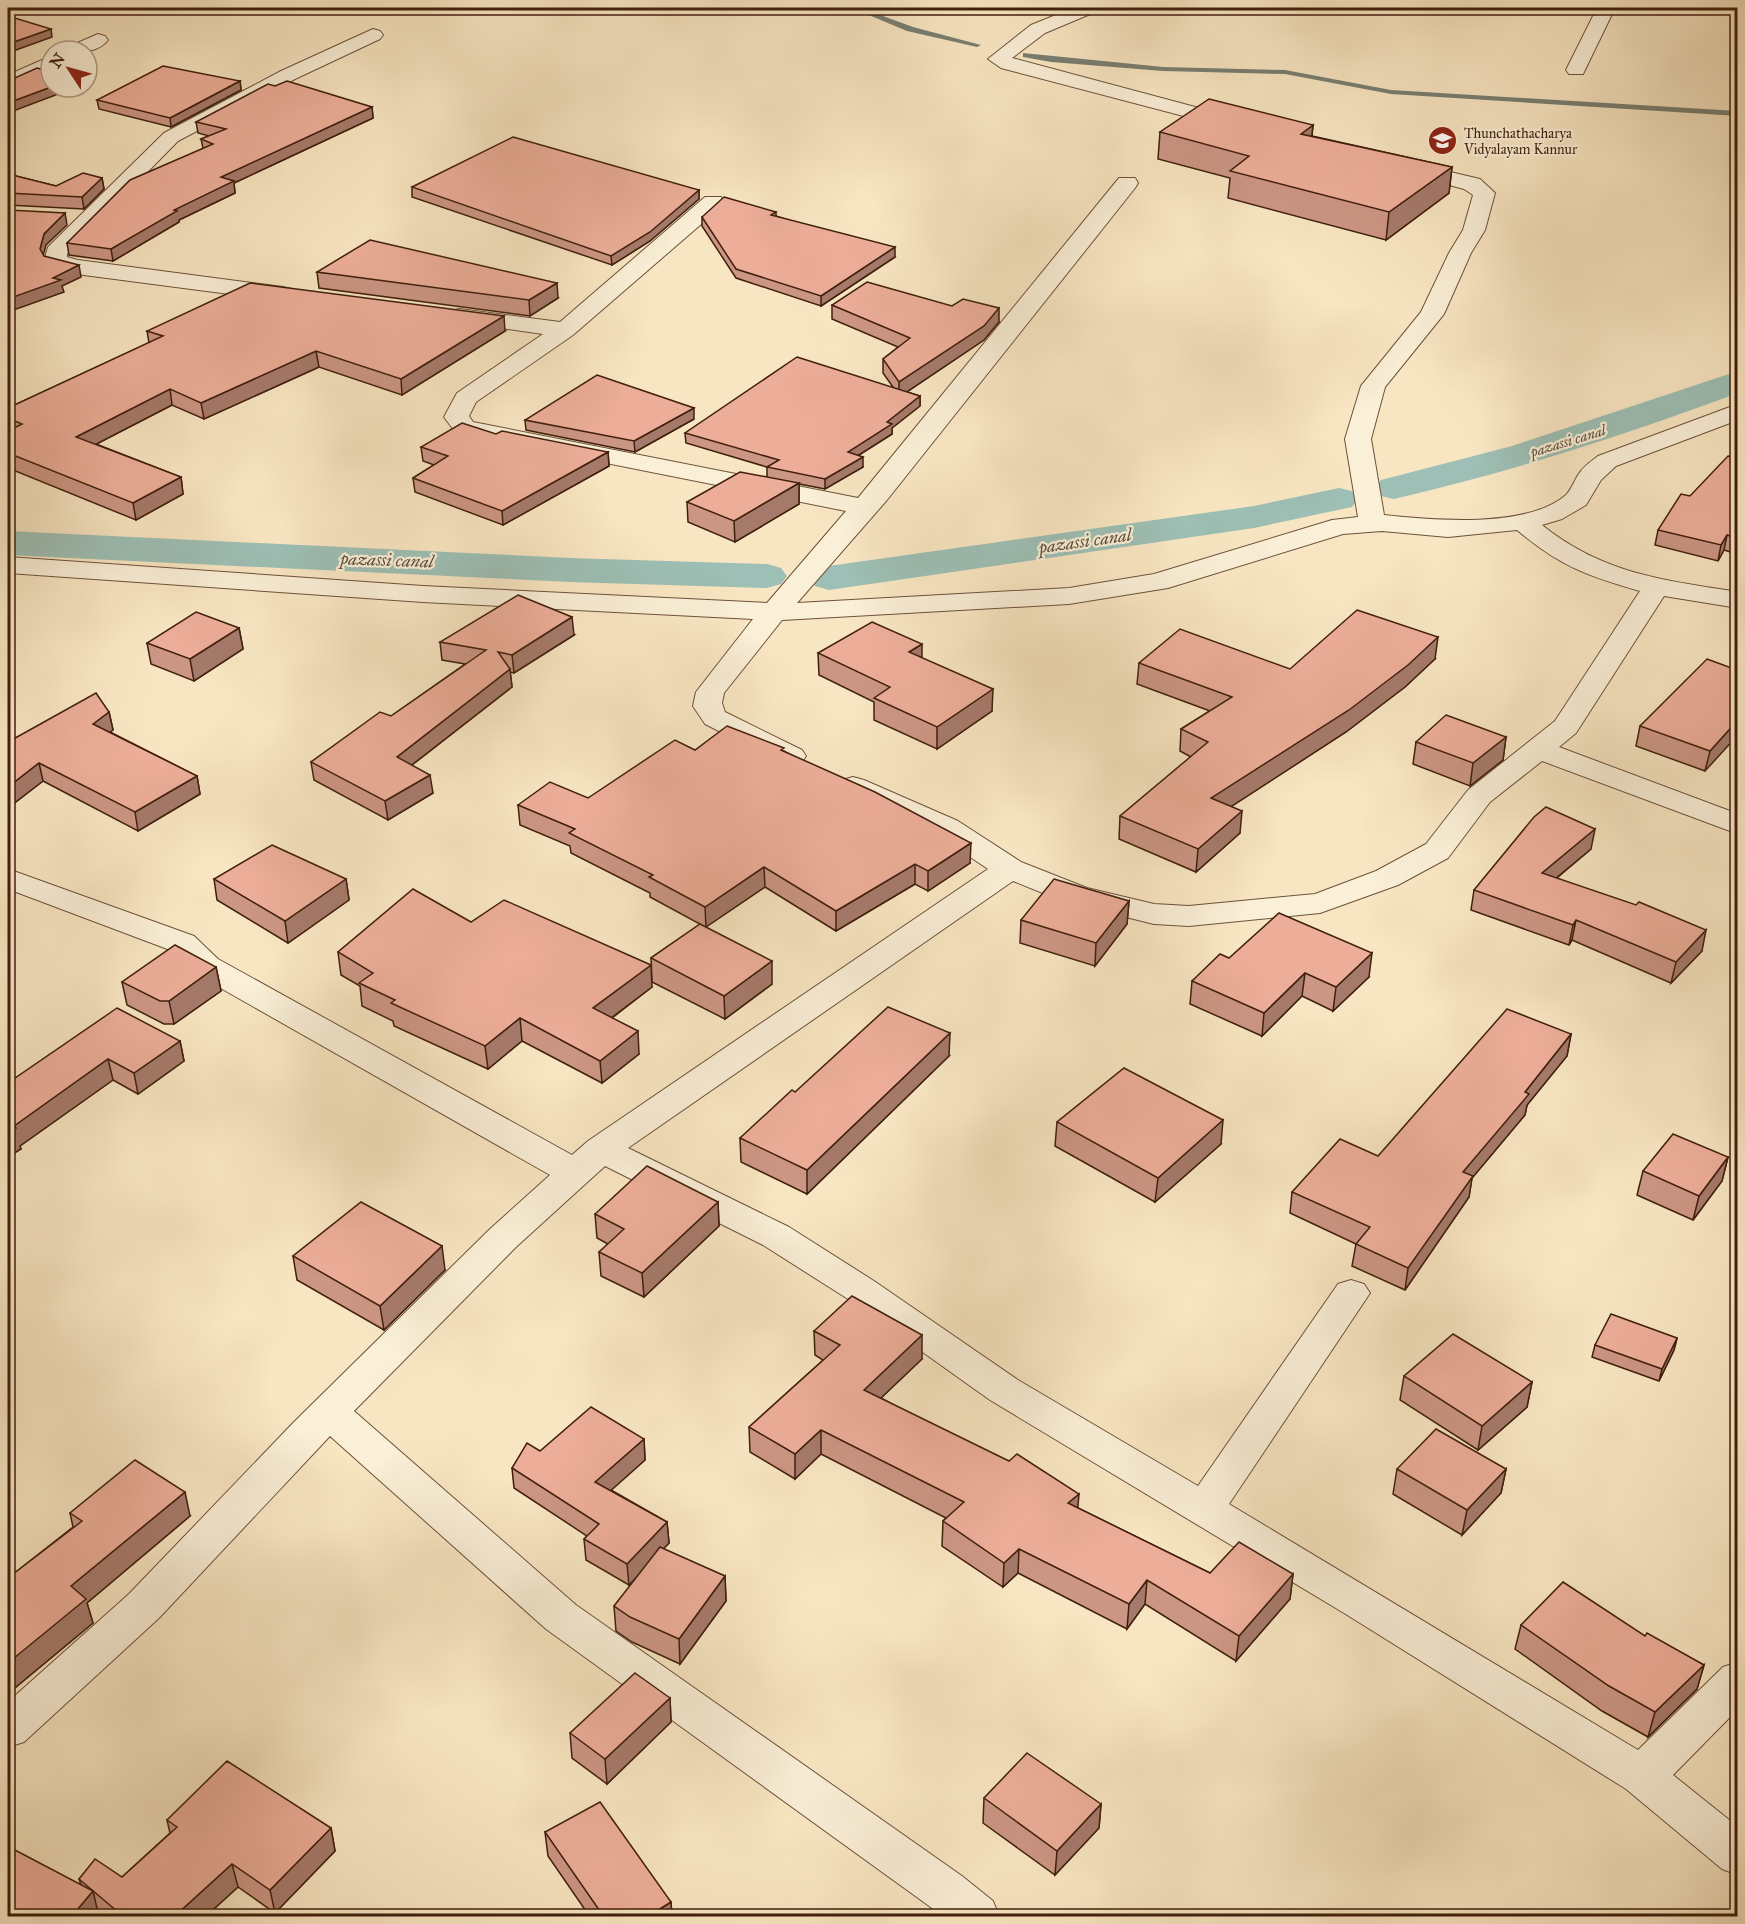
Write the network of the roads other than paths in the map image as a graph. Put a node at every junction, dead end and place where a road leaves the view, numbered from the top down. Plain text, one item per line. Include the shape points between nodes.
1 (1088, 8) edge
2 (1606, 8) edge
3 (373, 35) dead end
4 (39, 68) edge
5 (1576, 70) dead end
6 (8, 82) edge
7 (1248, 127) edge
8 (1392, 164) edge
9 (1127, 183) dead end
10 (713, 202) dead end
11 (66, 216) edge
12 (90, 218) junction
13 (309, 297) edge
14 (437, 313) edge
15 (565, 330) junction
16 (1737, 411) edge
17 (864, 507) junction
18 (1523, 522) junction
19 (1372, 524) junction
20 (8, 565) edge
21 (1656, 587) junction
22 (1737, 600) edge
23 (776, 612) junction
24 (1538, 749) junction
25 (1737, 825) edge
26 (1010, 870) junction
27 (8, 878) edge
28 (588, 1161) junction
29 (1351, 1293) dead end
30 (329, 1412) junction
31 (1204, 1509) junction
32 (1737, 1680) edge
33 (8, 1729) edge
34 (1642, 1776) junction
35 (1737, 1855) edge
36 (976, 1917) edge

1 - 7 street via 1038,29 998,59
2 - 5 street
3 - 12 street via 171,138
4 - 6 street
8 - 19 street via 1472,184 1485,193 1474,230 1432,314 1373,386 1358,439
9 - 17 street
10 - 15 street
11 - 12 street
12 - 13 street via 56,252 55,261
14 - 15 street
15 - 17 street via 466,398 456,417 465,428
16 - 18 street via 1607,461 1590,476 1577,500
17 - 23 street
18 - 19 street via 1448,529
18 - 21 street via 1556,548 1599,572
19 - 23 street via 1341,526 1158,582 1069,596
20 - 23 street via 423,594
21 - 22 street
21 - 24 street via 1566,727
23 - 26 street via 710,692 707,708 728,726 936,822
24 - 25 street
24 - 26 street via 1479,796 1437,851 1387,878 1320,903 1210,915 1154,914 1076,895
26 - 28 street
27 - 28 street via 182,943 206,966
28 - 30 street via 503,1238
28 - 31 street via 776,1236 1004,1390
29 - 31 street
30 - 33 street via 144,1606
30 - 36 street via 561,1617 945,1890
31 - 34 street
32 - 34 street
34 - 35 street

